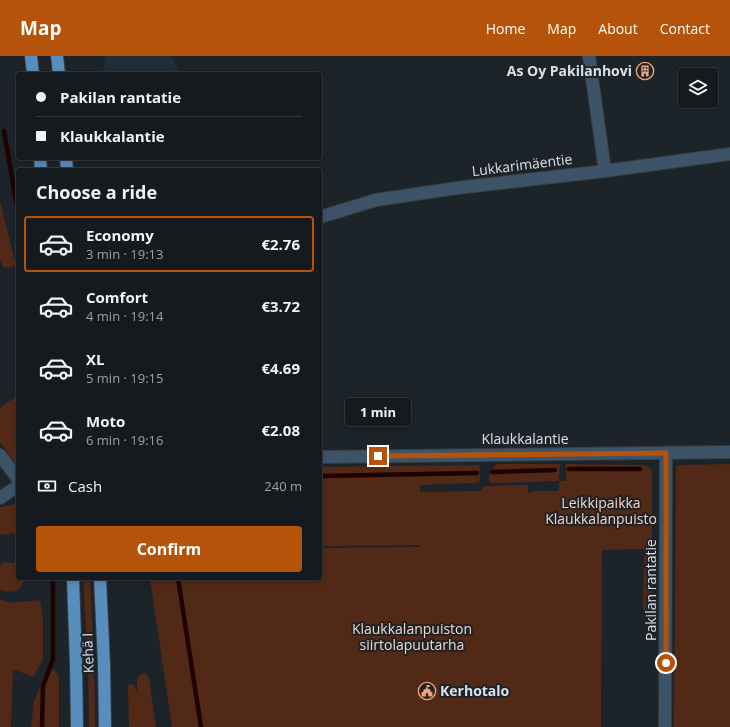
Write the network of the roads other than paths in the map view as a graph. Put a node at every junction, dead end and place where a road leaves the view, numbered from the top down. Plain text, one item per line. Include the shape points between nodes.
1 (31, 56) edge
2 (57, 56) edge
3 (589, 56) edge
4 (33, 72) edge
5 (59, 72) edge
6 (730, 154) edge
7 (605, 171) junction
8 (322, 216) edge
9 (730, 452) edge
10 (666, 453) junction
11 (0, 455) edge
12 (322, 456) edge
13 (16, 476) edge
14 (16, 487) edge
15 (0, 498) edge
16 (73, 580) edge
17 (100, 580) edge
18 (77, 727) edge
19 (104, 727) edge
20 (666, 727) edge

1 - 4 highway
2 - 5 highway
3 - 7 street
6 - 7 street, Lukkarimäentie
7 - 8 street, Lukkarimäentie via 376,200
9 - 10 street, Klaukkalantie
10 - 12 street, Klaukkalantie
10 - 20 street, Pakilan rantatie
11 - 13 street
14 - 15 street
16 - 18 highway, Kehä I
17 - 19 highway, Kehä I

